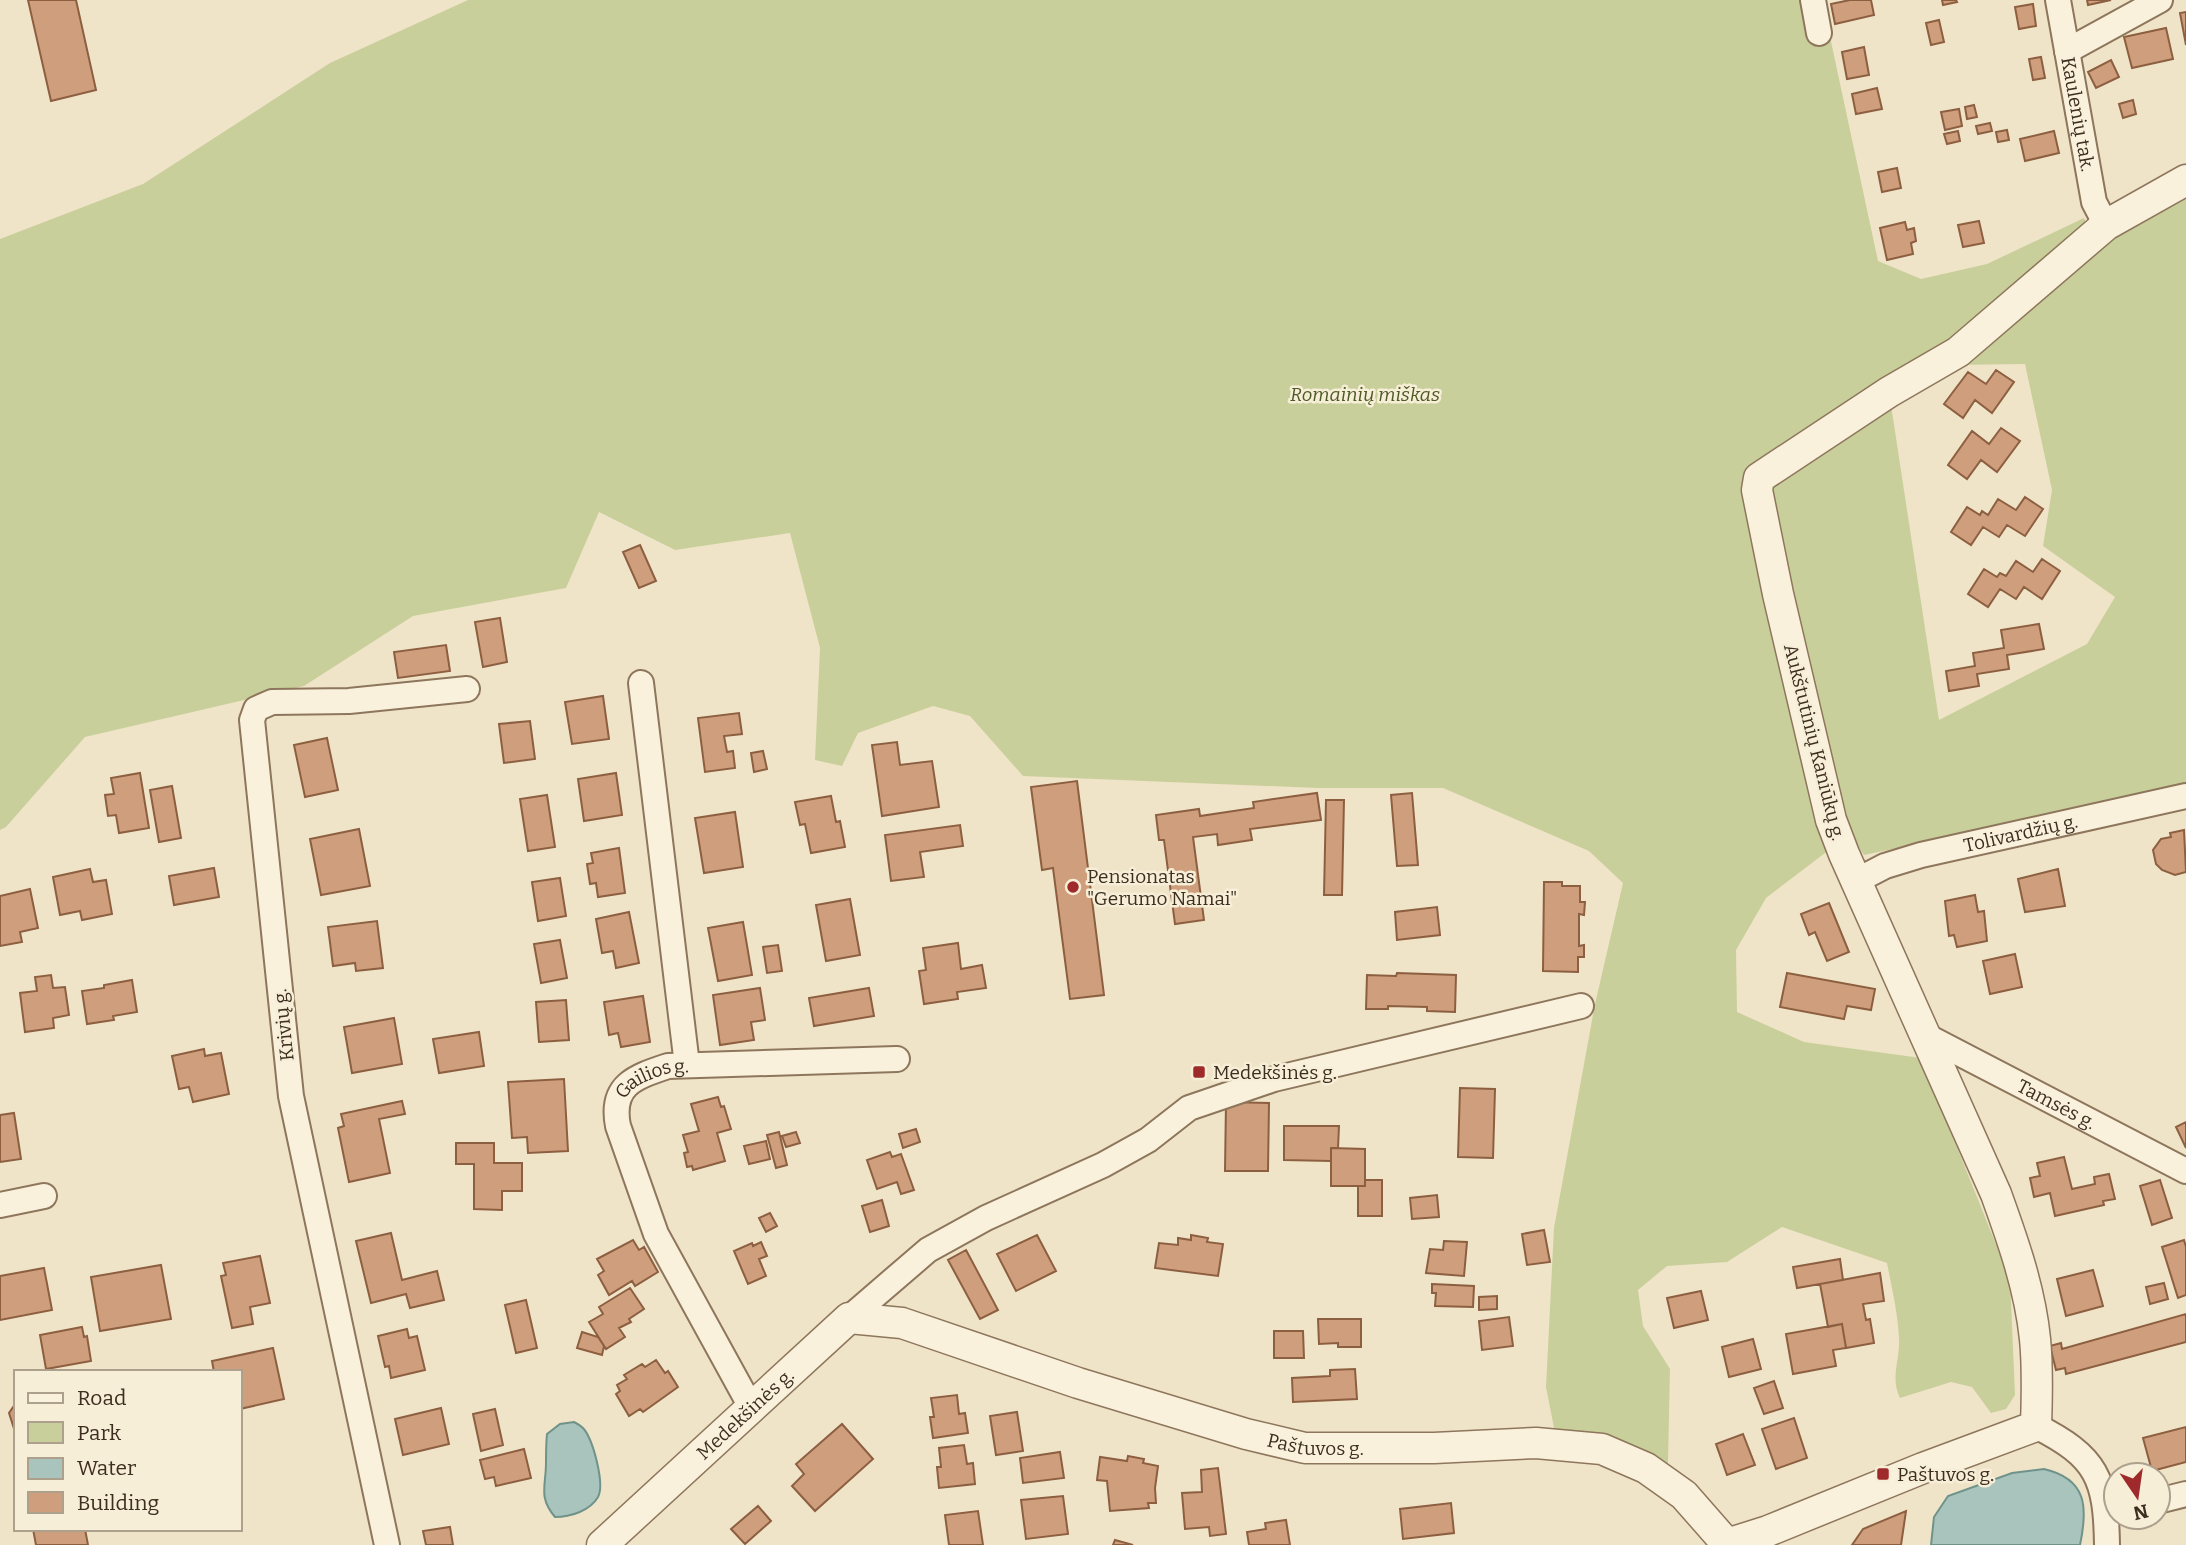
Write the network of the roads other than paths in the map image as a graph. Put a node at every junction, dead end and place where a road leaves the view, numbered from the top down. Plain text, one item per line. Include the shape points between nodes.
1 (1813, 0) edge
2 (2058, 0) edge
3 (2160, 0) edge
4 (1819, 33) dead end
5 (2067, 51) junction
6 (2186, 180) edge
7 (2106, 225) junction
8 (641, 682) dead end
9 (467, 689) dead end
10 (2186, 796) edge
11 (1858, 880) junction
12 (1581, 1006) dead end
13 (1928, 1037) junction
14 (897, 1059) dead end
15 (687, 1065) junction
16 (2186, 1171) edge
17 (44, 1196) dead end
18 (0, 1205) edge
19 (849, 1318) junction
20 (751, 1407) junction
21 (2036, 1426) junction
22 (2102, 1486) edge
23 (1727, 1544) edge
24 (387, 1545) edge
25 (602, 1545) edge

1 - 4 street
2 - 5 street, Kaulenių tak.
3 - 5 street
5 - 7 street, Kaulenių tak. via 2094,202
6 - 7 street, Aukštutinių Kaniūkų g.
7 - 11 street, Aukštutinių Kaniūkų g. via 1958,352 1759,478 1778,594 1820,776 1831,820
8 - 15 street, Gailios g.
9 - 24 street, Krivių g. via 349,701 272,702 256,709 252,720 291,1096
10 - 11 street, Tolivardžių g. via 1921,855
11 - 13 street, Aukštutinių Kaniūkų g.
12 - 19 street, Medekšinės g. via 1274,1079 1189,1108 1148,1140 1103,1166 986,1218 928,1250
13 - 16 street, Tamsės g.
13 - 21 street, Aukštutinių Kaniūkų g. via 2016,1250 2035,1339
14 - 15 street
15 - 20 street, Gailios g. via 668,1066 633,1080 621,1092 615,1109 618,1126 656,1234
17 - 18 street
19 - 20 street, Medekšinės g.
19 - 23 street, Paštuvos g. via 902,1323 1090,1387 1305,1448 1536,1443 1602,1449 1646,1468 1684,1495
20 - 25 street, Medekšinės g.
21 - 22 street via 2084,1456
21 - 23 street, Paštuvos g.

